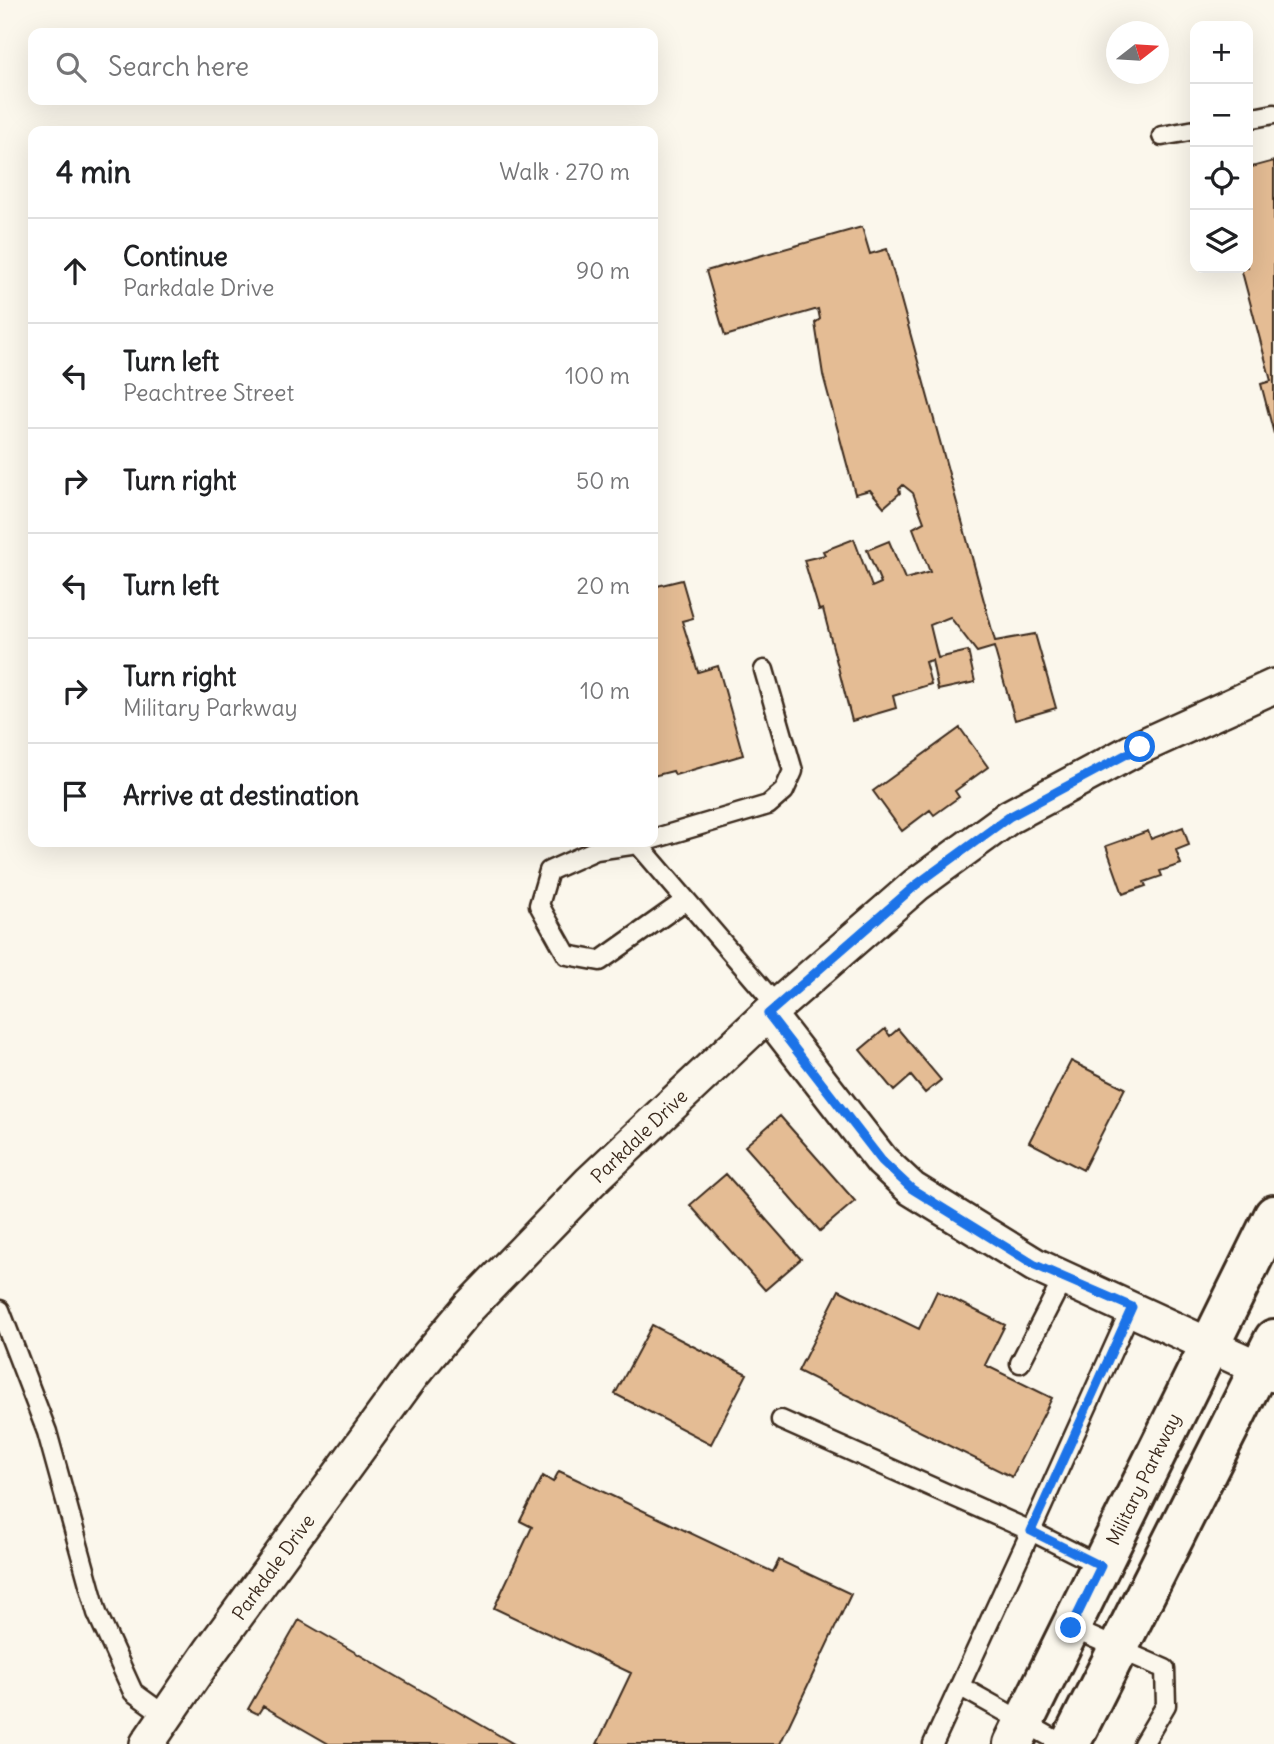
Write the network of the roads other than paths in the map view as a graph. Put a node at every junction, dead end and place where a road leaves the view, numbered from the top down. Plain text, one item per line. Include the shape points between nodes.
1 (1274, 114) edge
2 (1253, 119) edge
3 (1190, 131) edge
4 (1162, 136) dead end
5 (764, 670) dead end
6 (1274, 686) edge
7 (658, 838) edge
8 (614, 847) edge
9 (641, 847) edge
10 (686, 900) junction
11 (772, 1010) junction
12 (1274, 1215) edge
13 (1063, 1279) junction
14 (1132, 1307) junction
15 (0, 1310) edge
16 (1210, 1345) junction
17 (1269, 1361) edge
18 (1020, 1363) dead end
19 (781, 1420) dead end
20 (1031, 1531) junction
21 (1101, 1566) junction
22 (1071, 1628) junction
23 (1117, 1650) junction
24 (961, 1687) junction
25 (166, 1716) junction
26 (1019, 1732) edge
27 (147, 1744) edge
28 (933, 1744) edge
29 (1063, 1744) edge
30 (1070, 1744) edge
31 (1143, 1744) edge

1 - 2 lane
3 - 4 lane
5 - 7 lane via 793,771 784,791 768,805
6 - 11 street, Parkdale Drive via 1140,747 1009,817 916,885
8 - 10 lane via 549,871 539,905 567,955 600,961
9 - 10 lane
10 - 11 lane
11 - 13 street via 882,1161 912,1189
11 - 25 street, Parkdale Drive via 590,1182 469,1307 413,1374
12 - 16 main road, Military Parkway
13 - 14 street
13 - 18 lane
14 - 16 street
14 - 20 lane
15 - 25 lane via 47,1432 97,1613 133,1692
16 - 17 street
16 - 21 main road, Military Parkway
17 - 23 main road
19 - 20 lane
20 - 21 lane
20 - 24 lane
21 - 22 main road, Military Parkway
22 - 23 lane
22 - 26 main road, Military Parkway
23 - 30 main road
23 - 31 lane via 1165,1669 1166,1705
24 - 26 lane
24 - 28 lane
25 - 27 street, Parkdale Drive
26 - 29 lane

